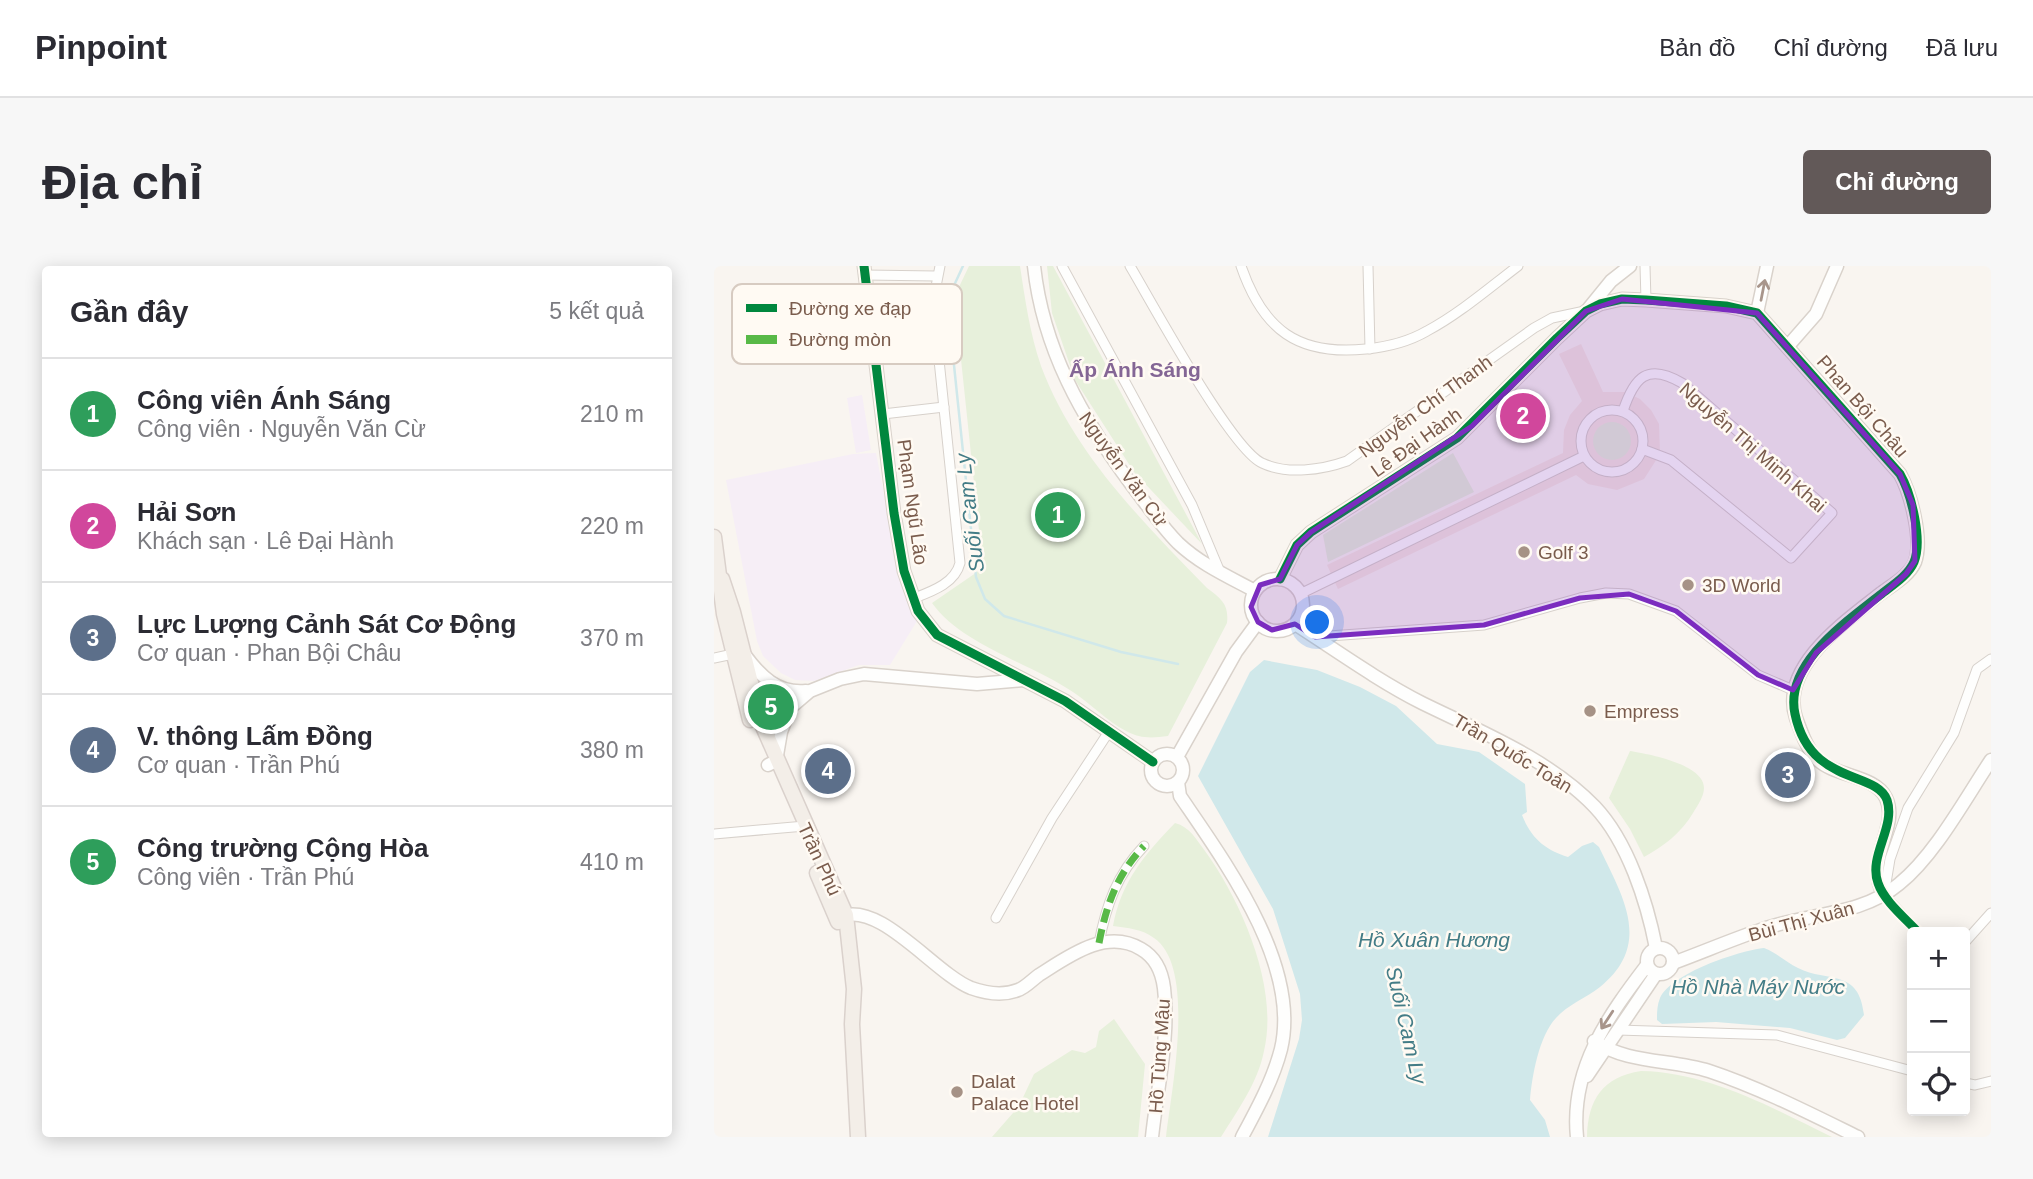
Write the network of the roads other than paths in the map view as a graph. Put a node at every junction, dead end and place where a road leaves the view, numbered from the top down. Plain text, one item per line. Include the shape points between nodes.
1 (1034, 266) edge
2 (1062, 266) edge
3 (1130, 266) edge
4 (1241, 266) edge
5 (1368, 266) edge
6 (1518, 266) edge
7 (1630, 266) edge
8 (1645, 266) edge
9 (1766, 266) edge
10 (1837, 266) edge
11 (865, 271) edge
12 (938, 271) edge
13 (1646, 300) junction
14 (1586, 311) junction
15 (1757, 313) junction
16 (1788, 346) junction
17 (1370, 349) junction
18 (877, 364) edge
19 (939, 364) edge
20 (944, 407) junction
21 (1623, 411) junction
22 (883, 414) junction
23 (1642, 449) junction
24 (1584, 456) junction
25 (714, 537) edge
26 (1220, 572) junction
27 (1280, 579) junction
28 (1255, 591) junction
29 (1300, 594) junction
30 (912, 599) junction
31 (1258, 622) junction
32 (1295, 624) junction
33 (1315, 637) junction
34 (737, 653) junction
35 (714, 658) edge
36 (1991, 659) edge
37 (1027, 680) junction
38 (1793, 690) junction
39 (810, 691) junction
40 (1108, 733) junction
41 (1177, 757) junction
42 (1991, 760) edge
43 (1153, 762) junction
44 (772, 763) junction
45 (1178, 782) junction
46 (800, 827) junction
47 (714, 835) edge
48 (1144, 846) dead end
49 (1885, 895) junction
50 (1991, 913) edge
51 (842, 917) junction
52 (996, 919) dead end
53 (1914, 927) edge
54 (1970, 936) edge
55 (1099, 943) junction
56 (1656, 948) junction
57 (1673, 963) junction
58 (1652, 970) junction
59 (1618, 1030) junction
60 (1599, 1044) junction
61 (1907, 1070) edge
62 (1991, 1081) edge
63 (1970, 1084) edge
64 (858, 1137) edge
65 (1152, 1137) edge
66 (1242, 1137) edge
67 (1577, 1137) edge
68 (1858, 1137) edge

1 - 26 street, Nguyễn Văn Cừ via 1046,331 1074,398 1153,513 1179,543
2 - 26 street via 1192,505
3 - 14 street, Nguyễn Chí Thanh via 1251,457 1288,468 1324,468 1347,461 1534,328 1552,318
4 - 17 street via 1259,304 1299,344 1325,350
5 - 17 street
6 - 17 street via 1428,331
7 - 14 street
8 - 13 street
15 -> 9 street
10 - 16 street via 1816,314
11 - 12 street
13 - 14 street, Lê Đại Hành via 1610,301
13 - 15 street, Lê Đại Hành
14 - 27 street, Lê Đại Hành via 1457,438 1311,532 1297,545
15 - 16 street, Phan Bội Châu
16 - 38 street, Phan Bội Châu via 1900,474 1913,505 1916,543 1915,561 1906,574 1816,653
18 - 22 street, Phạm Ngũ Lão
19 - 20 street
20 - 22 street
20 - 30 street via 960,563 948,582
21 - 23 street via 1639,424
21 - 23 street, Nguyễn Thị Minh Khai via 1638,379 1667,374 1832,513 1791,558 1671,460
21 - 24 street via 1604,410 1588,420 1581,437
22 - 30 street, Phạm Ngũ Lão via 894,513
23 - 24 street via 1635,463 1618,472 1598,470
24 - 29 street
25 - 34 main road, Trần Phú
26 - 28 street, Nguyễn Văn Cừ
27 - 28 street via 1266,581
27 - 29 street
28 - 31 street via 1251,607
29 - 32 street via 1302,610
30 - 37 street, Phạm Ngũ Lão via 937,635
31 - 32 street via 1280,631
31 - 41 street
32 - 33 street, Trần Quốc Toản
33 - 38 street via 1484,625 1580,598 1629,594 1676,611 1758,675
33 - 56 street, Trần Quốc Toản via 1412,697 1517,751 1582,794 1618,839
34 - 35 street
34 - 39 street via 784,691
34 - 44 main road, Trần Phú
36 - 49 street via 1977,669 1954,733 1908,808 1890,859
37 - 39 street via 977,684 864,674
37 - 40 street
38 - 49 street via 1795,715 1817,759 1878,787 1888,801 1875,867
39 - 44 street via 790,708
40 - 43 street
40 - 52 street via 1052,818
41 - 43 street via 1164,754
41 - 45 street via 1183,769
42 - 49 street, Bùi Thị Xuân via 1924,855
43 - 45 street via 1153,777 1159,784
44 - 46 main road, Trần Phú
45 - 66 street via 1180,796 1258,919 1282,1003 1281,1049
46 - 47 street
46 - 51 main road, Trần Phú
48 - 55 street via 1118,880
49 - 53 street
49 - 57 street, Bùi Thị Xuân via 1859,906 1763,929
50 - 54 street
51 - 55 street, Hồ Tùng Mậu via 873,917 953,980 984,992 1019,990
51 - 64 main road, Trần Phú via 854,989
55 - 65 street, Hồ Tùng Mậu via 1130,943 1147,952 1159,967 1165,1015
56 - 57 street via 1669,951
56 - 58 street via 1647,956
57 - 58 street via 1669,971
58 - 59 street
58 -> 60 street
59 - 60 street
59 - 61 street via 1776,1035
60 - 67 street via 1577,1107
60 - 68 street via 1637,1058 1682,1064 1736,1081
62 - 63 street

